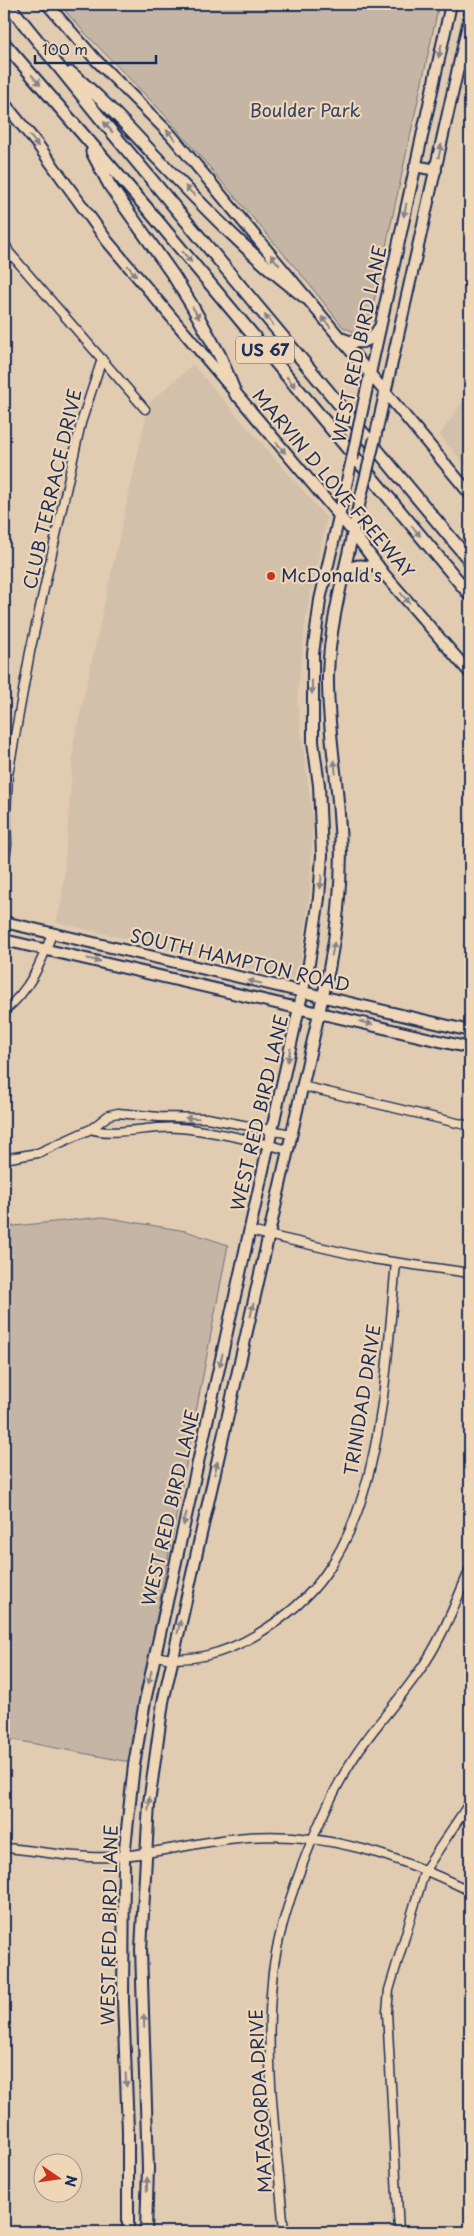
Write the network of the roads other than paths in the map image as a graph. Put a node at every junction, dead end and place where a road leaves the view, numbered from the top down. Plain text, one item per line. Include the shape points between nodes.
1 (8, 4) edge
2 (47, 4) edge
3 (450, 4) edge
4 (470, 15) edge
5 (4, 43) edge
6 (55, 60) junction
7 (4, 103) edge
8 (84, 135) junction
9 (415, 166) junction
10 (436, 170) junction
11 (4, 241) edge
12 (9, 252) junction
13 (4, 265) edge
14 (306, 298) junction
15 (383, 320) junction
16 (340, 338) junction
17 (102, 359) junction
18 (371, 375) junction
19 (385, 392) junction
20 (236, 394) junction
21 (145, 409) dead end
22 (470, 494) edge
23 (339, 516) junction
24 (353, 532) junction
25 (470, 562) edge
26 (384, 574) junction
27 (341, 585) junction
28 (470, 595) edge
29 (314, 638) junction
30 (332, 640) junction
31 (470, 673) edge
32 (321, 816) junction
33 (340, 816) junction
34 (4, 865) edge
35 (4, 922) edge
36 (52, 934) junction
37 (4, 940) edge
38 (46, 949) junction
39 (303, 992) junction
40 (322, 997) junction
41 (300, 1008) junction
42 (4, 1011) edge
43 (319, 1012) junction
44 (470, 1030) edge
45 (470, 1048) edge
46 (302, 1086) junction
47 (134, 1114) junction
48 (170, 1118) junction
49 (214, 1120) junction
50 (470, 1126) edge
51 (138, 1128) junction
52 (172, 1128) junction
53 (91, 1129) junction
54 (272, 1130) junction
55 (211, 1132) junction
56 (292, 1134) junction
57 (269, 1145) junction
58 (288, 1150) junction
59 (4, 1159) edge
60 (250, 1231) junction
61 (269, 1235) junction
62 (243, 1261) junction
63 (396, 1263) junction
64 (262, 1266) junction
65 (470, 1273) edge
66 (470, 1569) edge
67 (461, 1590) junction
68 (470, 1592) edge
69 (155, 1656) junction
70 (172, 1660) junction
71 (470, 1802) edge
72 (314, 1839) junction
73 (4, 1848) edge
74 (145, 1853) junction
75 (124, 1857) junction
76 (425, 1870) junction
77 (470, 1891) edge
78 (128, 2232) edge
79 (146, 2232) edge
80 (284, 2232) edge
81 (399, 2232) edge

1 - 6 highway, US 67
14 -> 2 main road via 171,135 96,60
3 -> 9 main road, WEST RED BIRD LANE
10 -> 4 main road, WEST RED BIRD LANE
5 -> 8 highway, MARVIN D LOVE FREEWAY / US 67
14 -> 6 highway via 274,275 99,96
25 -> 6 highway, US 67
7 -> 20 main road, MARVIN D LOVE FREEWAY via 108,242
8 -> 20 highway via 110,186 174,275 220,356
8 -> 28 highway, MARVIN D LOVE FREEWAY / US 67
9 - 10 main road
9 -> 15 main road, WEST RED BIRD LANE
10 - 19 main road, WEST RED BIRD LANE
11 - 12 street
12 - 13 street
12 - 17 street
16 -> 14 main road
15 - 16 main road via 372,338 363,343
15 - 18 main road, WEST RED BIRD LANE
16 - 18 main road
17 - 21 street
17 - 34 street, CLUB TERRACE DRIVE via 81,423 28,661 8,775
18 - 19 main road
18 - 23 main road, WEST RED BIRD LANE, bridge
19 - 22 main road
19 - 24 main road, WEST RED BIRD LANE, bridge
20 -> 23 main road, MARVIN D LOVE FREEWAY
23 - 24 main road, MARVIN D LOVE FREEWAY
23 - 29 main road, WEST RED BIRD LANE
24 - 26 main road, MARVIN D LOVE FREEWAY
24 - 27 main road, WEST RED BIRD LANE
26 - 27 main road via 360,565 346,572
26 -> 31 main road, MARVIN D LOVE FREEWAY
27 - 30 main road, WEST RED BIRD LANE
29 - 30 main road
29 -> 32 main road, WEST RED BIRD LANE via 313,742
33 -> 30 main road, WEST RED BIRD LANE via 328,694
32 - 33 main road
32 -> 39 main road, WEST RED BIRD LANE via 319,898
40 -> 33 main road, WEST RED BIRD LANE via 339,907
35 - 36 main road, SOUTH HAMPTON ROAD
36 - 38 street
39 -> 36 main road, SOUTH HAMPTON ROAD
37 - 38 main road, SOUTH HAMPTON ROAD
38 -> 41 main road, SOUTH HAMPTON ROAD
38 - 42 street via 39,968
39 - 40 main road, SOUTH HAMPTON ROAD
39 - 41 main road, WEST RED BIRD LANE
40 - 43 main road, WEST RED BIRD LANE
40 - 44 main road, SOUTH HAMPTON ROAD
41 - 43 main road, SOUTH HAMPTON ROAD
41 -> 54 main road, WEST RED BIRD LANE
43 -> 45 main road, SOUTH HAMPTON ROAD
43 - 46 main road, WEST RED BIRD LANE
46 - 50 street
46 - 56 main road, WEST RED BIRD LANE
47 - 48 street
47 - 51 street
47 - 53 street via 109,1115
49 -> 48 street
48 - 52 street
49 - 54 street
49 - 55 street
51 - 52 street
51 - 53 street via 102,1132
52 - 55 street
53 - 59 street via 38,1153
54 - 56 street
54 - 57 main road, WEST RED BIRD LANE
55 - 57 street
56 - 58 main road, WEST RED BIRD LANE
57 - 58 street
57 - 60 main road, WEST RED BIRD LANE
58 - 61 main road, WEST RED BIRD LANE
60 - 61 street
60 - 62 main road, WEST RED BIRD LANE
61 - 63 street
61 - 64 main road, WEST RED BIRD LANE
62 - 64 main road
62 -> 69 main road, WEST RED BIRD LANE
63 - 65 street
63 - 70 street, TRINIDAD DRIVE via 380,1409 370,1467 353,1524 337,1556 297,1606 268,1628 219,1651
70 -> 64 main road, WEST RED BIRD LANE
66 - 67 street, MATAGORDA DRIVE
67 - 68 street
67 - 72 street, MATAGORDA DRIVE via 421,1669 356,1753 334,1792
69 - 70 street, TRINIDAD DRIVE
69 -> 75 main road, WEST RED BIRD LANE via 134,1765
74 -> 70 main road, WEST RED BIRD LANE via 154,1755
71 - 76 street
72 - 74 street via 249,1837
72 - 76 street via 376,1852
72 - 80 street, MATAGORDA DRIVE via 278,1946 271,2000 270,2046
73 - 75 street via 65,1856
74 - 75 street
79 -> 74 main road, WEST RED BIRD LANE via 148,2168 142,1949
75 -> 78 main road, WEST RED BIRD LANE via 122,2002 128,2130
76 - 77 street
76 - 81 street via 387,2002

